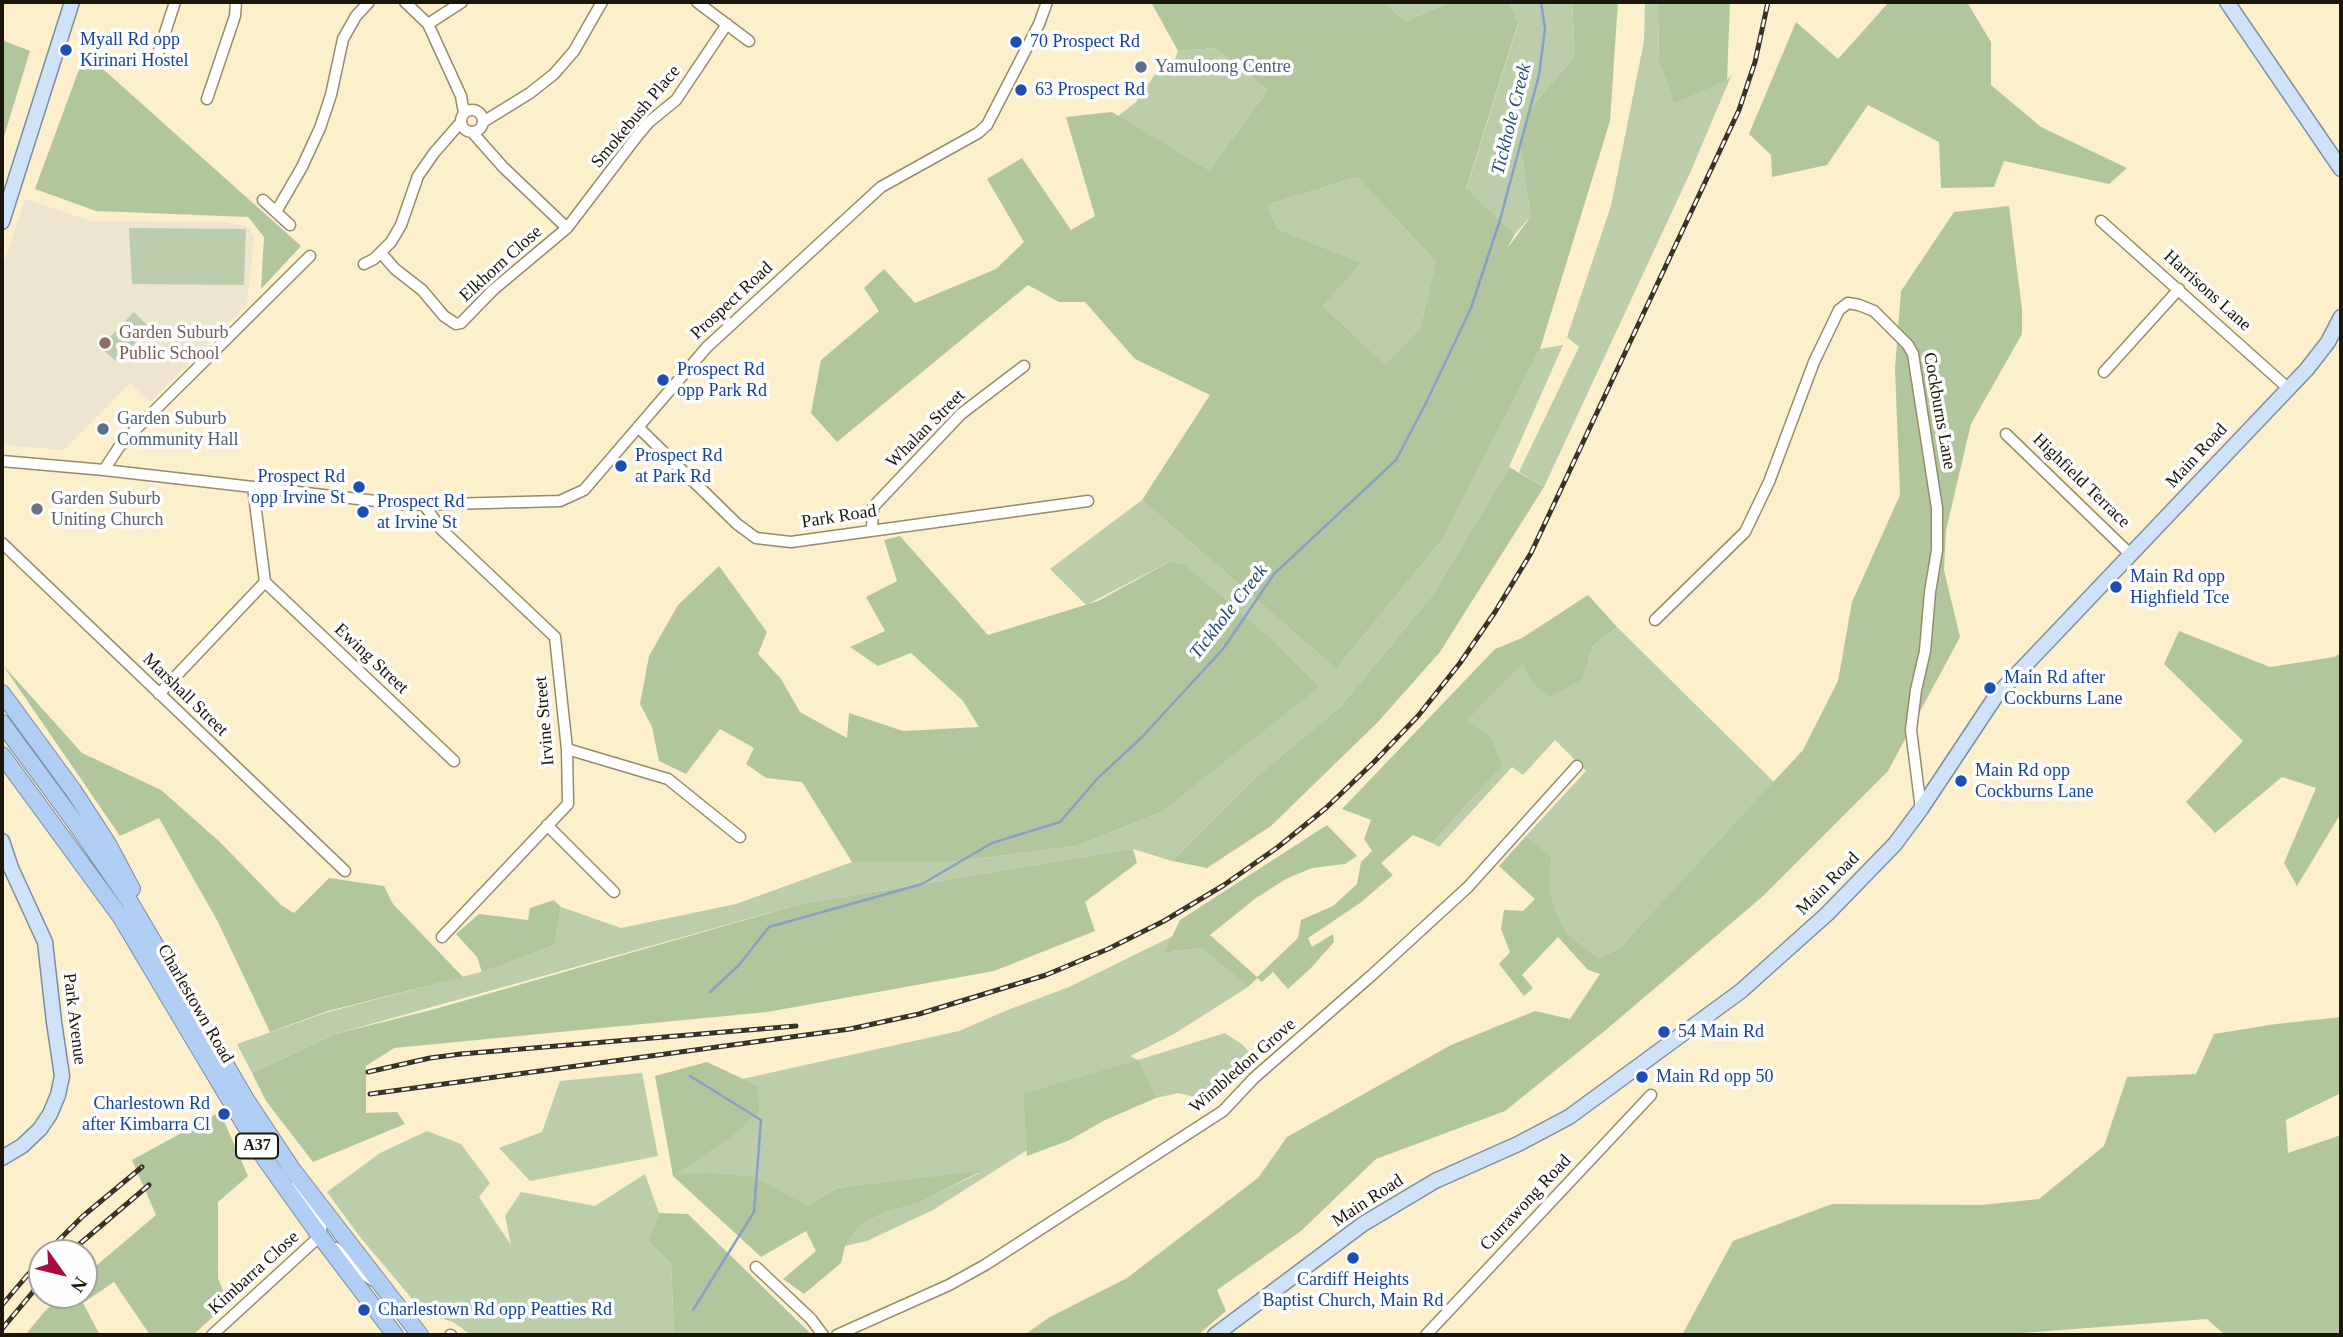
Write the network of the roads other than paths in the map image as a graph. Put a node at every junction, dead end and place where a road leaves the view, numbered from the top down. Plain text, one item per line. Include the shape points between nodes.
1 (72, 2) edge
2 (175, 2) edge
3 (236, 2) edge
4 (369, 2) edge
5 (405, 2) edge
6 (462, 2) edge
7 (602, 2) edge
8 (697, 2) edge
9 (1047, 2) edge
10 (2227, 2) edge
11 (428, 24) junction
12 (727, 24) junction
13 (749, 41) dead end
14 (157, 57) dead end
15 (207, 99) dead end
16 (472, 121) junction
17 (2341, 169) edge
18 (263, 200) dead end
19 (276, 212) junction
20 (2101, 221) dead end
21 (2, 222) edge
22 (290, 225) dead end
23 (567, 228) junction
24 (381, 253) junction
25 (310, 256) dead end
26 (364, 264) dead end
27 (2179, 289) junction
28 (2341, 317) edge
29 (1024, 366) dead end
30 (2104, 372) dead end
31 (2288, 388) junction
32 (638, 427) junction
33 (2006, 434) dead end
34 (2, 461) edge
35 (104, 470) junction
36 (253, 487) junction
37 (1087, 501) dead end
38 (425, 506) junction
39 (872, 529) junction
40 (2, 542) edge
41 (2130, 554) junction
42 (264, 582) junction
43 (1655, 620) dead end
44 (2, 693) edge
45 (159, 694) junction
46 (2, 723) edge
47 (567, 749) junction
48 (2, 755) edge
49 (454, 761) dead end
50 (1577, 766) dead end
51 (2, 775) edge
52 (31, 795) junction
53 (1921, 809) junction
54 (547, 825) junction
55 (740, 837) dead end
56 (2, 841) edge
57 (2, 854) edge
58 (11, 868) junction
59 (345, 871) dead end
60 (614, 892) dead end
61 (130, 902) junction
62 (442, 937) dead end
63 (1651, 1095) dead end
64 (2, 1158) edge
65 (292, 1169) junction
66 (320, 1236) junction
67 (756, 1266) dead end
68 (379, 1284) junction
69 (212, 1335) edge
70 (395, 1335) edge
71 (420, 1335) edge
72 (824, 1335) edge
73 (837, 1335) edge
74 (1215, 1335) edge
75 (1426, 1335) edge

1 - 21 main road
2 - 14 street
3 - 15 street
4 - 19 street via 343,39 320,128
5 - 11 street
6 - 11 street
7 - 16 street via 574,51 542,84 503,109
8 - 12 street
9 - 32 street, Prospect Road via 987,125 881,187 707,347
10 - 17 main road
11 - 16 street
12 - 13 street
12 - 23 street, Smokebush Place via 676,100 649,122
16 - 23 street via 503,167
16 - 24 street via 434,153 418,176 397,232
18 - 19 street
19 - 22 street
20 - 27 street, Harrisons Lane
23 - 24 street, Elkhorn Close via 456,324
24 - 26 street
25 - 35 street via 136,429
27 - 30 street
27 - 31 street, Harrisons Lane
28 - 31 main road, Main Road via 2328,342
29 - 39 street, Whalan Street via 961,414 873,507
31 - 41 main road, Main Road
32 - 38 street, Prospect Road via 584,490 560,501
32 - 39 street, Park Road via 756,538 791,542
33 - 41 street, Highfield Terrace
34 - 35 street, Prospect Road
35 - 36 street, Prospect Road
36 - 38 street, Prospect Road
36 - 42 street
37 - 39 street, Park Road
38 - 47 street, Irvine Street via 441,530 555,637
40 - 45 street, Marshall Street
41 - 53 main road, Main Road via 1996,696
42 - 45 street
42 - 49 street, Ewing Street
43 - 53 street, Cockburns Lane via 1745,532 1839,310 1848,303 1874,311 1913,354 1937,508 1937,550 1911,730
44 - 61 highway via 108,844 133,890
45 - 59 street, Marshall Street
46 - 61 highway, A37
47 - 54 street, Irvine Street via 568,804
47 - 55 street via 668,779
48 - 52 highway, A37
50 - 73 street, Wimbledon Grove via 1468,887 1223,1111 985,1265
51 - 52 highway via 17,791
52 - 66 highway, Charlestown Road / A37 via 120,916 228,1101
53 - 74 main road, Main Road via 1895,844 1828,915 1741,991 1569,1117 1435,1181 1363,1224
54 - 60 street
54 - 62 street, Irvine Street
56 - 58 main road, Park Avenue
57 - 58 main road, Park Avenue
58 - 64 main road, Park Avenue via 46,942 62,1076 58,1095 40,1129
61 - 65 highway, Charlestown Road / A37
63 - 75 street, Currawong Road
65 - 66 street, Charlestown Road via 303,1197 322,1224
65 - 68 highway, Charlestown Road / A37
66 - 68 street, Charlestown Road
66 - 69 street, Kimbarra Close
66 - 70 highway, Charlestown Road / A37
67 - 72 street
68 - 71 highway, Charlestown Road / A37

